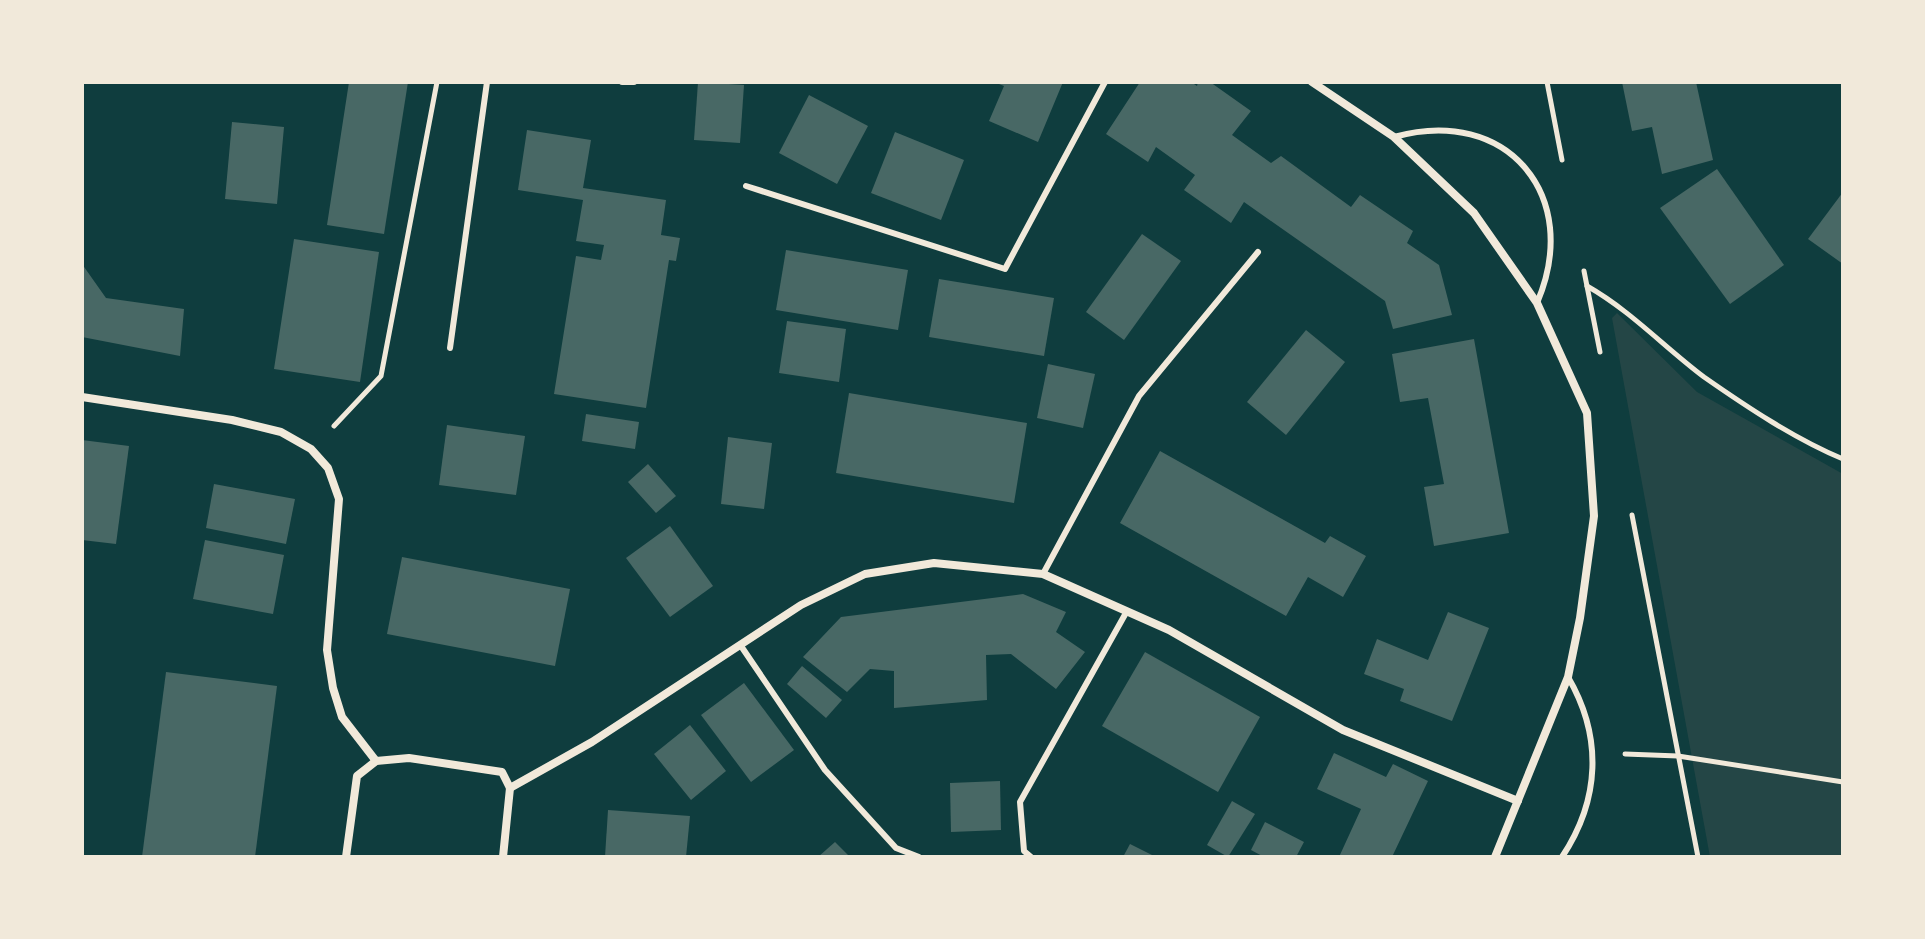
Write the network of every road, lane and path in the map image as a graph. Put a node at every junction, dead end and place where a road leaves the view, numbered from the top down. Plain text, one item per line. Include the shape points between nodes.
1 (437, 82) edge
2 (487, 82) edge
3 (622, 82) edge
4 (634, 82) edge
5 (1105, 82) edge
6 (1312, 82) edge
7 (1394, 137) junction
8 (746, 186) dead end
9 (1258, 252) dead end
10 (1587, 286) dead end
11 (1537, 303) junction
12 (450, 348) dead end
13 (82, 397) edge
14 (311, 449) junction
15 (1843, 459) edge
16 (1043, 574) junction
17 (1127, 611) junction
18 (741, 646) junction
19 (1568, 677) junction
20 (1591, 731) junction
21 (376, 761) junction
22 (1843, 782) edge
23 (510, 788) junction
24 (1518, 801) junction
25 (346, 857) edge
26 (503, 857) edge
27 (919, 857) edge
28 (1031, 857) edge
29 (1495, 857) edge
30 (1562, 857) edge

1 - 14 path via 381,376
2 - 12 lane
3 - 4 lane
5 - 8 lane via 1005,269
6 - 7 street
7 - 11 street via 1474,213
7 - 11 lane via 1425,129 1456,130 1486,139 1513,156 1535,181 1548,209 1553,241 1549,274
9 - 16 lane via 1139,396
10 - 15 path via 1620,304 1704,376
11 - 19 street via 1587,413 1594,516
13 - 14 street via 232,420 281,432
14 - 21 street via 328,468 339,499 327,650 333,688 342,717
16 - 17 street
16 - 18 street via 934,563 865,574 801,605
17 - 24 street via 1343,730
17 - 28 lane via 1020,802 1024,851
18 - 23 street
18 - 27 lane via 825,770 896,848
19 - 20 lane
19 - 24 street
20 - 22 path via 1629,757 1678,756
20 - 30 lane via 1590,800
21 - 23 street via 409,758 502,772
21 - 25 street via 357,776
23 - 26 street
24 - 29 street

